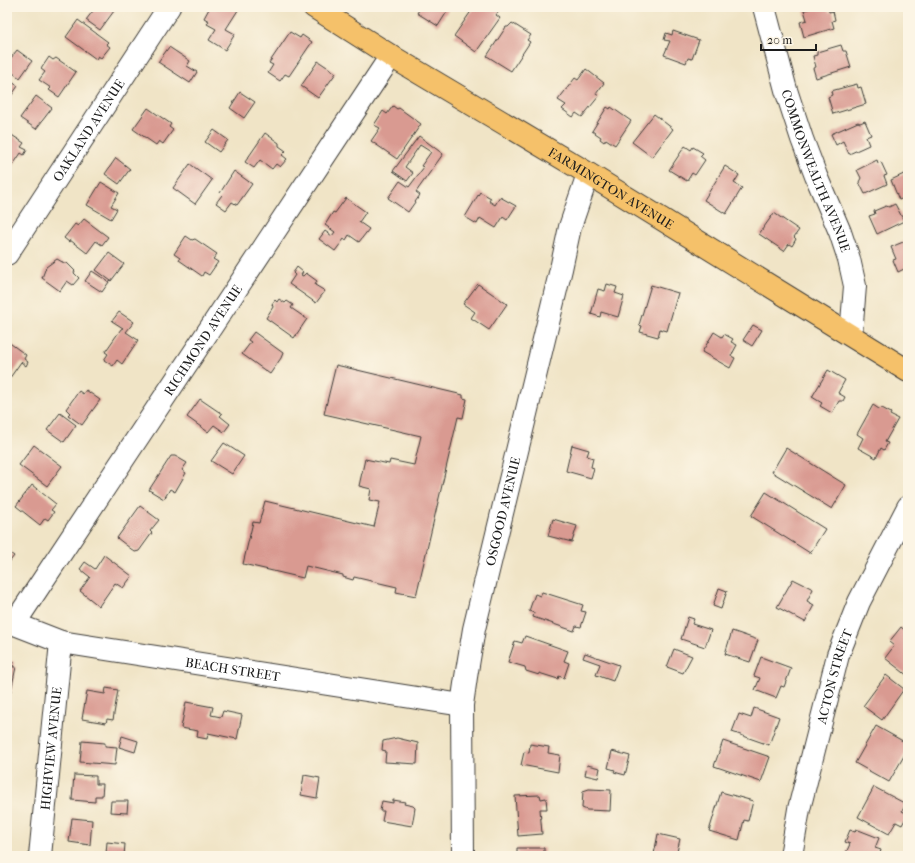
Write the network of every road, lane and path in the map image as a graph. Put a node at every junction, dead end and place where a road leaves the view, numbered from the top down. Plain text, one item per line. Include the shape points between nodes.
1 (169, 7) edge
2 (314, 7) edge
3 (764, 7) edge
4 (391, 56) junction
5 (588, 174) junction
6 (7, 254) edge
7 (851, 335) junction
8 (908, 371) edge
9 (908, 507) edge
10 (10, 623) edge
11 (61, 642) junction
12 (462, 705) junction
13 (40, 856) edge
14 (463, 856) edge
15 (791, 856) edge

1 - 6 street, OAKLAND AVENUE
2 - 4 main road, FARMINGTON AVENUE
3 - 7 street, COMMONWEALTH AVENUE via 802,139 849,259 855,286
4 - 5 main road, FARMINGTON AVENUE
4 - 10 street, RICHMOND AVENUE
5 - 7 main road, FARMINGTON AVENUE
5 - 12 street, OSGOOD AVENUE via 570,227 476,621
7 - 8 main road, FARMINGTON AVENUE
9 - 15 street, ACTON STREET via 859,602 838,655 799,809
10 - 11 street, BEACH STREET
11 - 12 street, BEACH STREET
11 - 13 street, HIGHVIEW AVENUE
12 - 14 street, OSGOOD AVENUE

